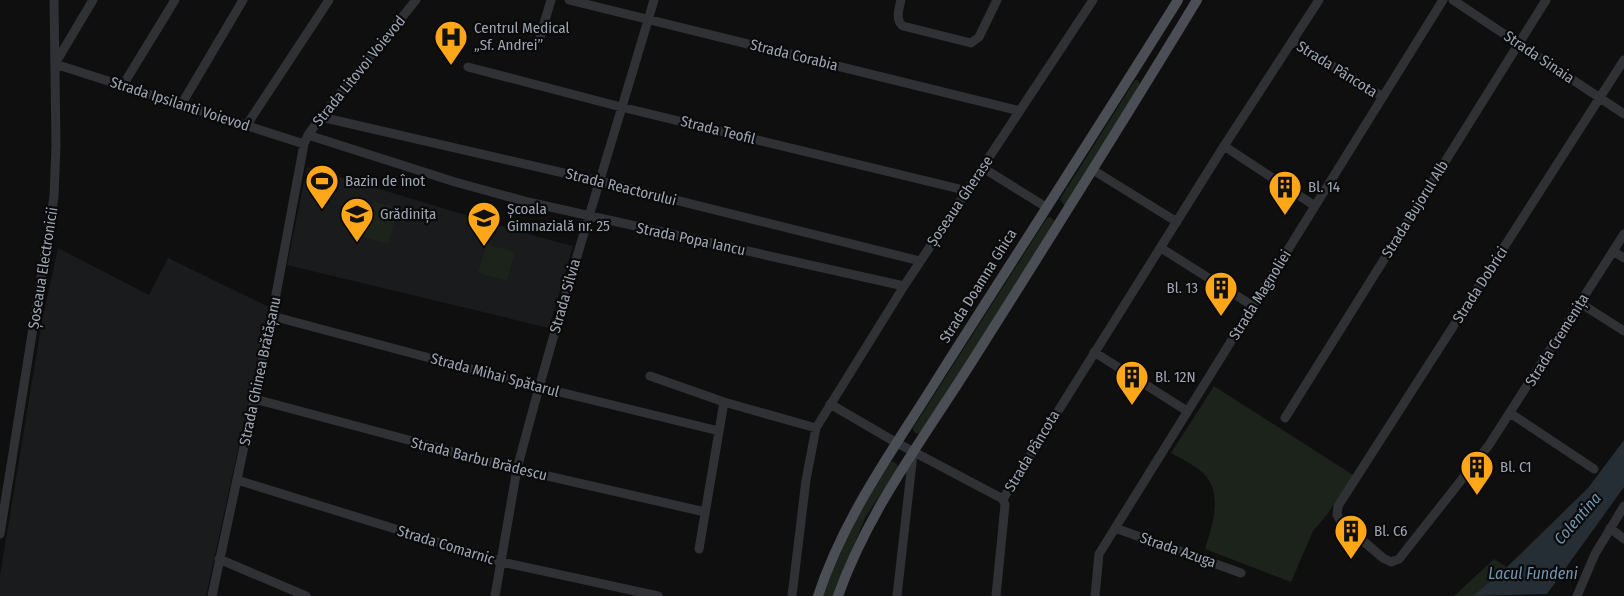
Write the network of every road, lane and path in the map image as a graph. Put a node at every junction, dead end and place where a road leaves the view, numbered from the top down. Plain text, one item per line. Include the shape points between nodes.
1 (54, 0) edge
2 (93, 0) edge
3 (175, 0) edge
4 (243, 0) edge
5 (329, 0) edge
6 (416, 0) edge
7 (551, 0) edge
8 (569, 0) edge
9 (654, 0) edge
10 (901, 0) edge
11 (997, 0) edge
12 (1093, 0) edge
13 (1178, 0) edge
14 (1197, 0) edge
15 (1319, 0) edge
16 (1443, 0) edge
17 (1453, 0) edge
18 (1546, 0) edge
19 (648, 19) junction
20 (540, 37) dead end
21 (1292, 41) junction
22 (1518, 44) junction
23 (1624, 60) edge
24 (55, 64) junction
25 (468, 68) dead end
26 (123, 85) junction
27 (1383, 97) junction
28 (1600, 98) junction
29 (181, 105) junction
30 (621, 107) junction
31 (1020, 111) junction
32 (1624, 114) edge
33 (321, 117) junction
34 (246, 126) junction
35 (306, 140) junction
36 (1224, 146) junction
37 (983, 168) junction
38 (1093, 170) junction
39 (599, 182) junction
40 (968, 191) junction
41 (1315, 206) junction
42 (1046, 207) junction
43 (589, 216) junction
44 (1177, 222) junction
45 (1624, 234) edge
46 (1161, 248) junction
47 (1613, 251) junction
48 (1624, 258) edge
49 (920, 261) junction
50 (904, 286) junction
51 (1580, 303) junction
52 (1253, 306) junction
53 (272, 316) junction
54 (1624, 331) edge
55 (1094, 352) junction
56 (650, 376) dead end
57 (538, 387) junction
58 (255, 399) junction
59 (724, 402) junction
60 (830, 404) junction
61 (1187, 411) junction
62 (1510, 413) junction
63 (1284, 418) dead end
64 (816, 428) junction
65 (719, 431) junction
66 (897, 443) junction
67 (1489, 445) joint
68 (914, 452) junction
69 (517, 469) junction
70 (1594, 469) dead end
71 (237, 480) junction
72 (1004, 499) junction
73 (1623, 511) edge
74 (705, 512) junction
75 (1115, 528) junction
76 (1611, 528) junction
77 (0, 534) edge
78 (1624, 539) edge
79 (699, 549) dead end
80 (219, 559) junction
81 (501, 562) junction
82 (1241, 573) dead end
83 (212, 596) edge
84 (306, 596) edge
85 (495, 596) edge
86 (658, 596) edge
87 (792, 596) edge
88 (818, 596) edge
89 (838, 596) edge
90 (897, 596) edge
91 (996, 596) edge
92 (1095, 596) edge
93 (1577, 596) edge

1 - 24 street, Șoseaua Electronicii
2 - 24 street
3 - 26 street
4 - 29 street
5 - 34 street
6 - 33 street, Strada Litovoi Voievod
7 - 20 street
8 - 19 street, Strada Corabia
9 - 19 street, Strada Silvia
10 - 11 street via 898,18 903,26 971,43 979,37
12 - 31 street, Șoseaua Gherase
13 - 42 main road, Strada Doamna Ghica
14 - 38 main road
15 - 21 street, Strada Pâncota
16 - 27 street, Strada Magnoliei
17 - 22 street, Strada Sinaia
18 - 22 street, Strada Bujorul Alb
19 - 30 street, Strada Silvia
19 - 31 street, Strada Corabia
21 - 27 street, Strada Pâncota
21 - 36 street, Strada Pâncota
22 - 28 street, Strada Sinaia
22 - 63 street, Strada Bujorul Alb
23 - 28 street, Strada Dobrici
24 - 26 street, Strada Ipsilanti Voievod
24 - 77 street, Șoseaua Electronicii via 52,217
25 - 30 street, Strada Teofil
26 - 29 street, Strada Ipsilanti Voievod
27 - 41 street, Strada Magnoliei
28 - 32 street, Strada Sinaia
28 - 67 street, Strada Dobrici via 1360,471 1338,506 1337,515 1383,558 1395,562
29 - 34 street, Strada Ipsilanti Voievod
30 - 39 street, Strada Silvia
30 - 40 street, Strada Teofil
31 - 37 street, Șoseaua Gherase
33 - 35 street, Strada Litovoi Voievod
33 - 39 street, Strada Reactorului
34 - 35 street, Strada Ipsilanti Voievod
35 - 43 street, Strada Popa Iancu
35 - 53 street, Strada Ghinea Brătășanu
36 - 41 street
36 - 44 street, Strada Pâncota
37 - 40 street, Șoseaua Gherase
37 - 42 street
38 - 44 street
38 - 68 main road
39 - 43 street, Strada Silvia
39 - 49 street, Strada Reactorului
40 - 49 street, Șoseaua Gherase
41 - 52 street, Strada Magnoliei
42 - 66 main road, Strada Doamna Ghica
43 - 50 street, Strada Popa Iancu
43 - 57 street, Strada Silvia
44 - 46 street, Strada Pâncota
45 - 47 street, Strada Cremenița
46 - 52 street
46 - 55 street, Strada Pâncota
47 - 48 street
47 - 51 street, Strada Cremenița
49 - 50 street, Șoseaua Gherase
50 - 60 street, Șoseaua Gherase
51 - 54 street
51 - 62 street, Strada Cremenița
52 - 61 street, Strada Magnoliei
53 - 57 street, Strada Mihai Spătarul
53 - 58 street, Strada Ghinea Brătășanu
55 - 61 street
55 - 72 street, Strada Pâncota
56 - 59 street
57 - 65 street, Strada Mihai Spătarul
57 - 69 street, Strada Silvia
58 - 69 street, Strada Barbu Brădescu
58 - 71 street, Strada Ghinea Brătășanu
59 - 64 street
59 - 65 street
60 - 64 street, Șoseaua Gherase
60 - 66 street
61 - 75 street, Strada Magnoliei
62 - 67 street, Strada Cremenița
62 - 70 street
64 - 87 street, Șoseaua Gherase
65 - 74 street
66 - 68 street
66 - 88 main road, Strada Doamna Ghica via 848,523
68 - 72 street
68 - 89 main road via 867,529
68 - 90 street
69 - 74 street, Strada Barbu Brădescu
69 - 81 street, Strada Silvia
71 - 80 street, Strada Ghinea Brătășanu
71 - 81 street, Strada Comarnic
72 - 91 street, Strada Pâncota
73 - 76 street
74 - 79 street
75 - 82 street, Strada Azuga
75 - 92 street, Strada Magnoliei via 1099,554
76 - 78 street
76 - 93 street via 1588,567
80 - 83 street, Strada Ghinea Brătășanu
80 - 84 street
81 - 85 street, Strada Silvia
81 - 86 street, Strada Comarnic

